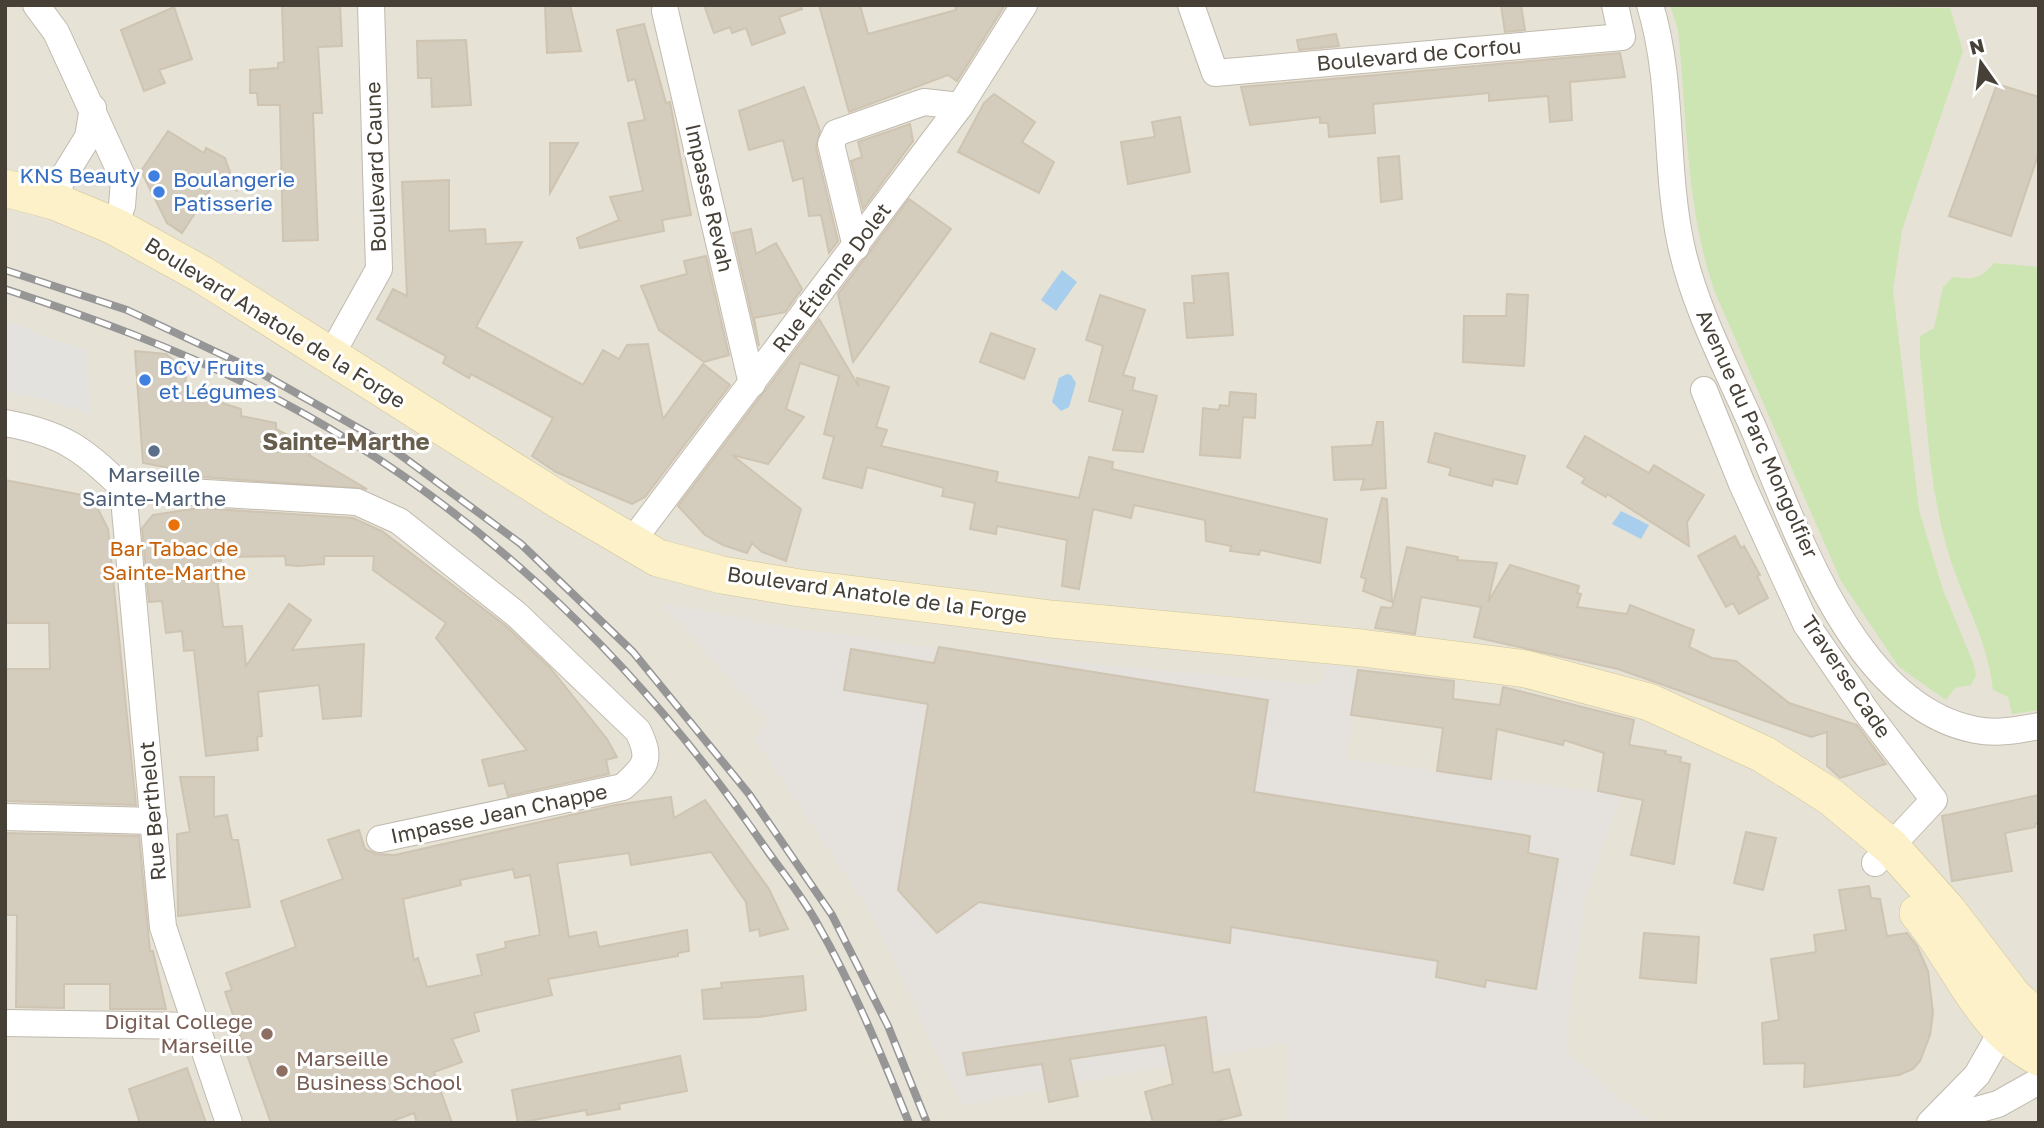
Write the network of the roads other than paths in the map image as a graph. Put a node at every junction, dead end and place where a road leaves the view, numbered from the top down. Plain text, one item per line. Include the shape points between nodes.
1 (36, 5) edge
2 (371, 5) edge
3 (1024, 5) edge
4 (1191, 5) edge
5 (1615, 5) edge
6 (1650, 5) edge
7 (665, 11) dead end
8 (960, 106) junction
9 (93, 108) junction
10 (5, 188) edge
11 (54, 201) junction
12 (114, 226) junction
13 (856, 247) junction
14 (330, 357) junction
15 (752, 384) junction
16 (1704, 390) dead end
17 (5, 423) edge
18 (123, 488) junction
19 (630, 544) junction
20 (2039, 726) edge
21 (5, 817) edge
22 (154, 821) junction
23 (380, 839) dead end
24 (1883, 855) junction
25 (2022, 1019) edge
26 (5, 1023) edge
27 (194, 1026) junction
28 (2039, 1057) edge
29 (2039, 1081) edge
30 (229, 1123) edge
31 (1931, 1123) edge

1 - 9 street via 56,32
2 - 14 street, Boulevard Caune via 379,269
3 - 8 street, Rue Étienne Dolet
4 - 5 street, Boulevard de Corfou via 1216,73 1622,37
6 - 20 street, Avenue du Parc Mongolfier via 1660,37 1669,108 1675,213 1693,289 1803,545 1843,620 1893,685 1939,716 1997,732
7 - 15 street, Impasse Revah
8 - 13 street, Rue Étienne Dolet
8 - 13 street via 924,102 836,133 831,144
9 - 11 street via 88,137 62,178
9 - 12 street via 124,180 122,206
10 - 11 main road, Boulevard Anatole de la Forge
11 - 12 main road, Boulevard Anatole de la Forge
12 - 14 main road, Boulevard Anatole de la Forge via 201,274
13 - 15 street, Rue Étienne Dolet
14 - 19 main road, Boulevard Anatole de la Forge
15 - 19 street, Rue Étienne Dolet
16 - 24 street, Traverse Cade via 1806,624 1934,800
17 - 18 street via 71,442
18 - 22 street, Rue Berthelot
18 - 23 street, Impasse Jean Chappe via 358,502 399,521 516,614 638,731 647,751 643,769 624,788
19 - 24 main road, Boulevard Anatole de la Forge via 658,558 800,589 1526,669 1649,702 1763,754 1831,797
21 - 22 street
22 - 27 street, Rue Berthelot via 163,927
24 - 25 main road, Boulevard Anatole de la Forge via 1952,958
24 - 25 main road, Boulevard Anatole de la Forge via 1948,911 2005,987
25 - 28 main road
25 - 31 street
26 - 27 street
27 - 30 street, Rue Berthelot
29 - 31 street via 1998,1104

